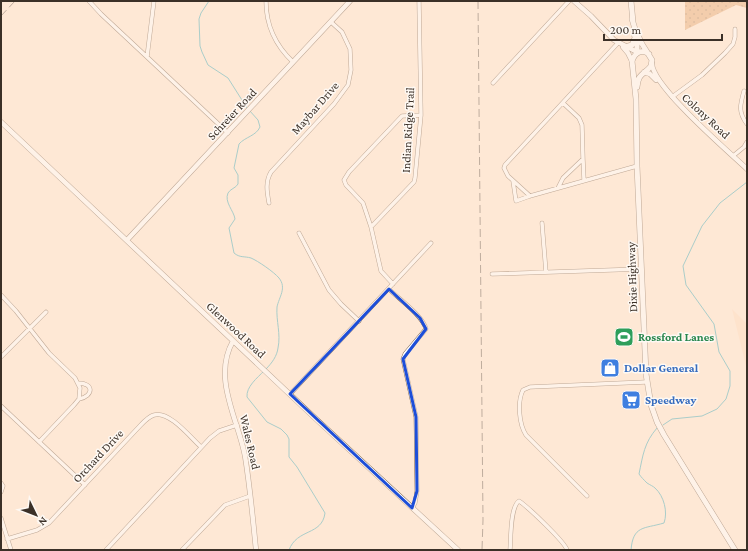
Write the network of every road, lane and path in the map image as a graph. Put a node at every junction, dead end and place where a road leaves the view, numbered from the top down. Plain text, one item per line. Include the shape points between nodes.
1 (89, 1) edge
2 (154, 1) edge
3 (266, 1) edge
4 (350, 1) edge
5 (419, 1) edge
6 (569, 1) edge
7 (574, 1) edge
8 (631, 1) edge
9 (632, 19) junction
10 (331, 22) junction
11 (735, 29) dead end
12 (635, 37) junction
13 (621, 45) junction
14 (637, 52) junction
15 (649, 54) junction
16 (147, 57) junction
17 (293, 62) junction
18 (632, 62) junction
19 (652, 63) junction
20 (644, 72) junction
21 (493, 83) dead end
22 (744, 91) dead end
23 (671, 96) junction
24 (636, 99) junction
25 (563, 103) junction
26 (421, 115) junction
27 (1, 122) edge
28 (747, 124) edge
29 (228, 133) junction
30 (747, 142) edge
31 (734, 156) junction
32 (583, 159) junction
33 (637, 166) junction
34 (747, 168) edge
35 (584, 180) junction
36 (513, 181) junction
37 (558, 188) junction
38 (530, 196) junction
39 (269, 203) dead end
40 (542, 223) dead end
41 (371, 227) junction
42 (299, 233) dead end
43 (127, 240) junction
44 (432, 243) dead end
45 (641, 268) junction
46 (546, 272) junction
47 (492, 274) dead end
48 (393, 284) junction
49 (389, 289) junction
50 (1, 295) edge
51 (46, 312) dead end
52 (359, 321) junction
53 (30, 328) junction
54 (233, 341) junction
55 (1, 357) edge
56 (646, 382) junction
57 (78, 383) junction
58 (290, 394) junction
59 (79, 398) junction
60 (1, 406) edge
61 (237, 425) junction
62 (40, 442) junction
63 (201, 447) junction
64 (1, 482) edge
65 (85, 485) junction
66 (1, 492) edge
67 (250, 496) junction
68 (587, 496) dead end
69 (412, 508) junction
70 (1, 518) edge
71 (8, 539) junction
72 (11, 550) edge
73 (106, 550) edge
74 (182, 550) edge
75 (256, 550) edge
76 (458, 550) edge
77 (510, 550) edge
78 (567, 550) edge
79 (735, 550) edge

1 - 16 street
2 - 16 street
3 - 17 street via 272,36
4 - 10 street, Schreier Road
5 - 26 street, Indian Ridge Trail
6 - 21 street
7 - 13 street
8 - 9 main road
9 - 12 main road
9 - 15 main road via 638,36
10 - 17 street, Schreier Road
10 - 39 street, Maybar Drive via 342,32 350,49 351,70 348,85 334,104 271,172 267,190
11 - 23 street via 733,44 725,53 702,75
12 - 13 main road via 632,44
12 - 14 main road
13 - 14 street
13 - 18 street
13 - 25 street
14 - 15 main road via 644,51
14 - 18 main road
15 - 19 main road
16 - 29 street
17 - 29 street, Schreier Road
18 - 20 main road via 636,70
18 - 24 main road, Dixie Highway
19 - 20 main road, Dixie Highway
19 - 23 street, Colony Road via 656,76
20 - 23 street, Colony Road via 653,76 660,87
20 - 24 main road, Dixie Highway via 638,80
22 - 28 street via 740,112
23 - 31 street, Colony Road
24 - 33 main road, Dixie Highway
25 - 32 street via 579,118 582,125
25 - 36 street via 505,165 505,171
26 - 41 street, Indian Ridge Trail via 414,182
26 - 41 street via 402,116 344,180 364,203
27 - 43 street, Glenwood Road
29 - 43 street, Schreier Road
30 - 31 street
31 - 34 street, Colony Road
32 - 35 street
32 - 37 street via 563,178
33 - 35 street
33 - 45 main road, Dixie Highway
35 - 37 street
36 - 38 street
36 - 38 street via 516,201
37 - 38 street
40 - 46 street
41 - 48 street via 381,271
42 - 52 street via 329,290
43 - 54 street, Glenwood Road
44 - 48 street
45 - 46 street
45 - 56 main road, Dixie Highway
46 - 47 street
48 - 49 street
49 - 52 street
49 - 69 street via 420,318 426,329 403,359 416,417 417,492
50 - 53 street
51 - 53 street
52 - 58 street
53 - 55 street
53 - 57 street via 49,353
54 - 58 street, Glenwood Road
54 - 61 street, Wales Road via 225,368 225,383
56 - 68 street via 542,386 523,390 520,417 526,435
56 - 79 main road, Dixie Highway via 651,405 664,435
57 - 59 street
57 - 59 street via 86,384 91,389 87,396
58 - 69 street, Glenwood Road
59 - 62 street
60 - 62 street
61 - 63 street via 219,431
61 - 67 street, Wales Road
62 - 65 street
63 - 65 street, Orchard Drive via 169,418 153,416 137,429
63 - 73 street
64 - 66 street
65 - 71 street, Orchard Drive via 49,523 37,530
67 - 74 street via 225,505
67 - 75 street, Wales Road
69 - 76 street, Glenwood Road
70 - 71 street
71 - 72 street
77 - 78 street via 513,512 519,501 559,538

